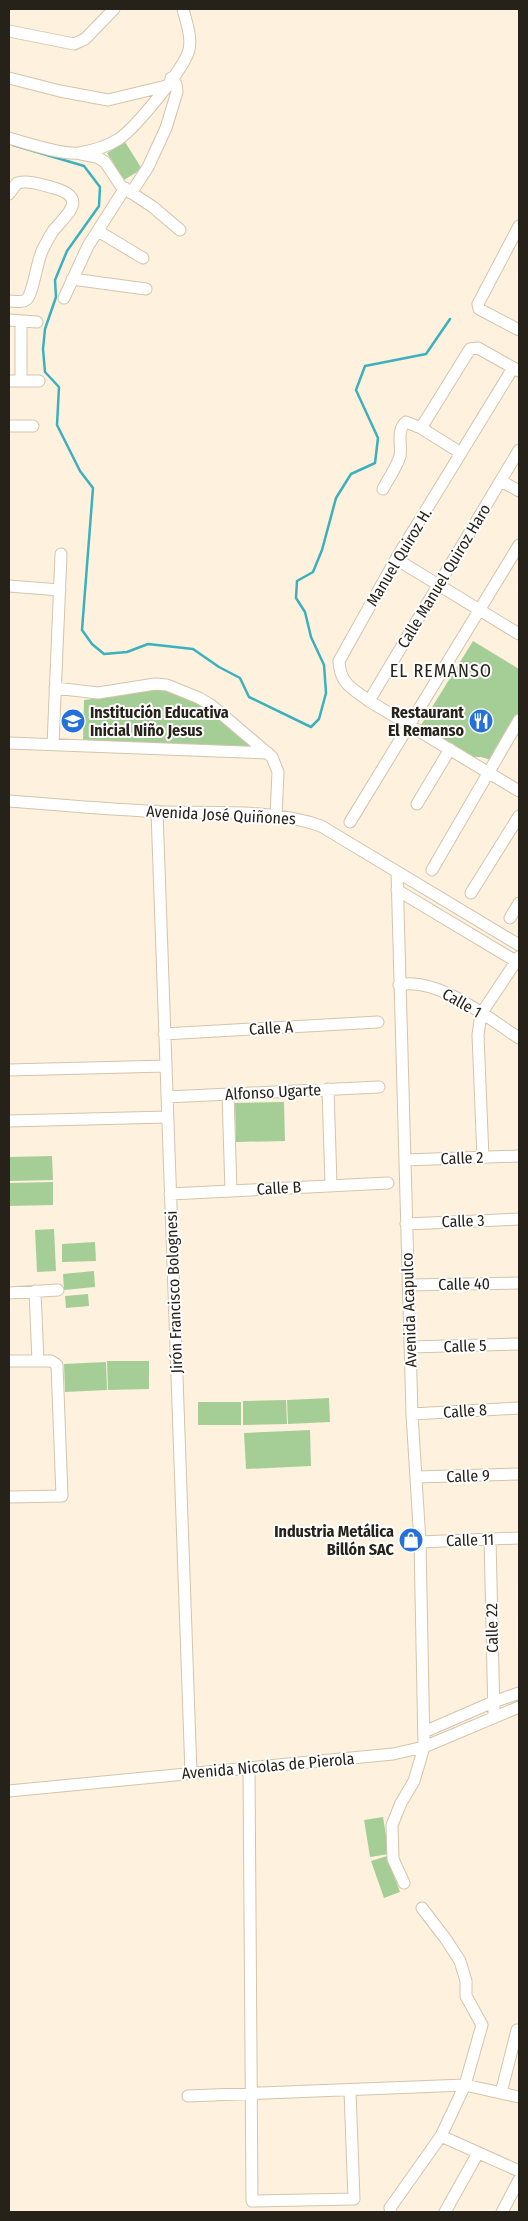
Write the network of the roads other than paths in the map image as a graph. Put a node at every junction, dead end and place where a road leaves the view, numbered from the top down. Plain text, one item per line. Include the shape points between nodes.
1 (114, 9) edge
2 (183, 9) edge
3 (9, 31) edge
4 (9, 78) edge
5 (168, 82) junction
6 (9, 138) edge
7 (77, 153) junction
8 (128, 191) junction
9 (9, 194) edge
10 (519, 226) edge
11 (180, 230) dead end
12 (98, 231) junction
13 (143, 258) dead end
14 (72, 279) junction
15 (146, 289) dead end
16 (64, 298) dead end
17 (9, 301) edge
18 (9, 320) edge
19 (21, 321) junction
20 (37, 322) dead end
21 (519, 328) edge
22 (516, 369) edge
23 (9, 381) edge
24 (22, 381) junction
25 (39, 381) dead end
26 (9, 426) edge
27 (33, 426) dead end
28 (421, 428) junction
29 (519, 450) edge
30 (461, 453) junction
31 (501, 481) junction
32 (384, 489) dead end
33 (519, 491) edge
34 (519, 545) edge
35 (61, 554) dead end
36 (396, 559) junction
37 (9, 586) edge
38 (439, 586) junction
39 (60, 590) junction
40 (481, 611) junction
41 (519, 634) edge
42 (55, 688) junction
43 (369, 701) junction
44 (519, 720) edge
45 (411, 725) junction
46 (9, 743) edge
47 (53, 745) junction
48 (450, 749) junction
49 (268, 753) junction
50 (489, 772) junction
51 (519, 791) edge
52 (9, 801) edge
53 (417, 804) dead end
54 (157, 811) junction
55 (276, 816) junction
56 (519, 816) edge
57 (350, 822) dead end
58 (432, 870) dead end
59 (397, 872) junction
60 (398, 890) junction
61 (471, 893) dead end
62 (519, 903) edge
63 (510, 918) dead end
64 (519, 945) edge
65 (518, 960) edge
66 (399, 985) junction
67 (481, 1014) junction
68 (378, 1022) dead end
69 (164, 1034) junction
70 (519, 1038) edge
71 (166, 1066) junction
72 (9, 1070) edge
73 (378, 1087) dead end
74 (328, 1090) junction
75 (228, 1094) junction
76 (167, 1097) junction
77 (167, 1117) junction
78 (9, 1121) edge
79 (519, 1156) edge
80 (483, 1158) junction
81 (404, 1160) junction
82 (388, 1183) dead end
83 (331, 1186) junction
84 (231, 1191) junction
85 (170, 1194) junction
86 (519, 1219) edge
87 (406, 1224) junction
88 (519, 1283) edge
89 (408, 1285) junction
90 (58, 1290) dead end
91 (35, 1291) junction
92 (9, 1292) edge
93 (519, 1344) edge
94 (410, 1347) junction
95 (9, 1361) edge
96 (38, 1361) junction
97 (519, 1408) edge
98 (412, 1414) junction
99 (519, 1474) edge
100 (417, 1478) junction
101 (9, 1497) edge
102 (519, 1538) edge
103 (490, 1539) junction
104 (420, 1542) junction
105 (519, 1694) edge
106 (493, 1702) junction
107 (519, 1707) edge
108 (494, 1716) junction
109 (424, 1732) junction
110 (424, 1747) junction
111 (248, 1768) junction
112 (190, 1773) junction
113 (9, 1791) edge
114 (404, 1883) dead end
115 (422, 1908) dead end
116 (517, 2030) dead end
117 (465, 2085) junction
118 (350, 2090) junction
119 (501, 2093) junction
120 (251, 2095) junction
121 (188, 2096) dead end
122 (519, 2098) edge
123 (442, 2136) junction
124 (478, 2153) junction
125 (519, 2171) edge
126 (519, 2180) edge
127 (391, 2212) edge
128 (445, 2212) edge
129 (502, 2212) edge

1 - 3 street via 84,39 74,44
2 - 5 street via 190,36 189,49 182,65
4 - 5 street via 108,100
5 - 7 street via 134,126 120,138
5 - 8 street via 176,84 177,92 166,128 148,167
6 - 7 street
7 - 8 street via 97,157 104,162
8 - 11 street
8 - 12 street
9 - 17 street via 17,182 27,181 67,192 73,203 71,211 42,251 28,298
10 - 21 street via 478,304 479,310
12 - 13 street
12 - 14 street
14 - 15 street
14 - 16 street
18 - 19 street
19 - 20 street
19 - 24 street
22 - 28 street via 478,348 470,349
22 - 30 street, Manuel Quiroz H.
23 - 24 street
24 - 25 street
26 - 27 street
28 - 30 street
28 - 32 street via 411,422 403,425 400,456
29 - 31 street, Calle Manuel Quiroz Haro
30 - 36 street, Manuel Quiroz H.
31 - 33 street
31 - 38 street, Calle Manuel Quiroz Haro
34 - 40 street
35 - 39 street
36 - 38 street
36 - 43 street, Manuel Quiroz H. via 339,661 339,673 346,685
37 - 39 street
38 - 40 street
38 - 43 street, Calle Manuel Quiroz Haro
39 - 42 street
40 - 41 street
40 - 45 street
42 - 47 street
42 - 49 street via 98,693 144,684 167,685 211,706
43 - 45 street, Manuel Quiroz H.
44 - 50 street
45 - 48 street, Manuel Quiroz H.
45 - 57 street
46 - 47 street
47 - 49 street
48 - 50 street, Manuel Quiroz H.
48 - 53 street
49 - 55 street via 278,772
50 - 51 street, Manuel Quiroz H.
50 - 58 street
52 - 54 street, Avenida José Quiñones
54 - 55 street, Avenida José Quiñones
54 - 69 street, Jirón Francisco Bolognesi
55 - 59 street, Avenida José Quiñones via 321,826
56 - 61 street
59 - 60 street, Avenida Acapulco
59 - 64 street, Avenida José Quiñones
60 - 65 street
60 - 66 street, Avenida Acapulco
62 - 63 street
65 - 67 street
66 - 67 street, Calle 1 via 410,982 433,987
66 - 81 street, Avenida Acapulco
67 - 70 street, Calle 1
67 - 80 street via 478,1035
68 - 69 street, Calle A
69 - 71 street, Jirón Francisco Bolognesi
71 - 72 street
71 - 76 street, Jirón Francisco Bolognesi
73 - 74 street, Alfonso Ugarte
74 - 75 street, Alfonso Ugarte
74 - 83 street
75 - 76 street, Alfonso Ugarte
75 - 84 street
76 - 77 street, Jirón Francisco Bolognesi
77 - 78 street
77 - 85 street, Jirón Francisco Bolognesi
79 - 80 street, Calle 2
80 - 81 street, Calle 2
81 - 87 street, Avenida Acapulco
82 - 83 street, Calle B
83 - 84 street, Calle B
84 - 85 street, Calle B
85 - 112 street, Jirón Francisco Bolognesi
86 - 87 street, Calle 3
87 - 89 street, Avenida Acapulco
88 - 89 street, Calle 40
89 - 94 street, Avenida Acapulco
90 - 91 street
91 - 92 street
91 - 96 street
93 - 94 street, Calle 5
94 - 98 street, Avenida Acapulco
95 - 96 street
96 - 101 street via 51,1361 58,1369 62,1496
97 - 98 street, Calle 8
98 - 100 street, Avenida Acapulco
99 - 100 street, Calle 9
100 - 104 street, Avenida Acapulco
102 - 103 street, Calle 11
103 - 104 street, Calle 11
103 - 106 street, Calle 22
104 - 109 street, Avenida Acapulco
105 - 106 street
106 - 108 street, Calle 22
106 - 109 street
107 - 108 street, Avenida Nicolas de Pierola
108 - 110 street, Avenida Nicolas de Pierola
109 - 110 street, Avenida Acapulco
110 - 111 street, Avenida Nicolas de Pierola via 393,1754
110 - 114 street, Avenida Acapulco via 414,1781 392,1825 393,1859
111 - 112 street, Avenida Nicolas de Pierola
111 - 120 street
112 - 113 street, Avenida Nicolas de Pierola
115 - 117 street via 460,1961 466,1981 466,1996 482,2025
116 - 119 street
117 - 118 street
117 - 119 street
117 - 123 street
118 - 120 street
118 - 120 street via 354,2199 252,2201
119 - 122 street
120 - 121 street
123 - 124 street
123 - 127 street via 390,2208
124 - 125 street
124 - 128 street
126 - 129 street

